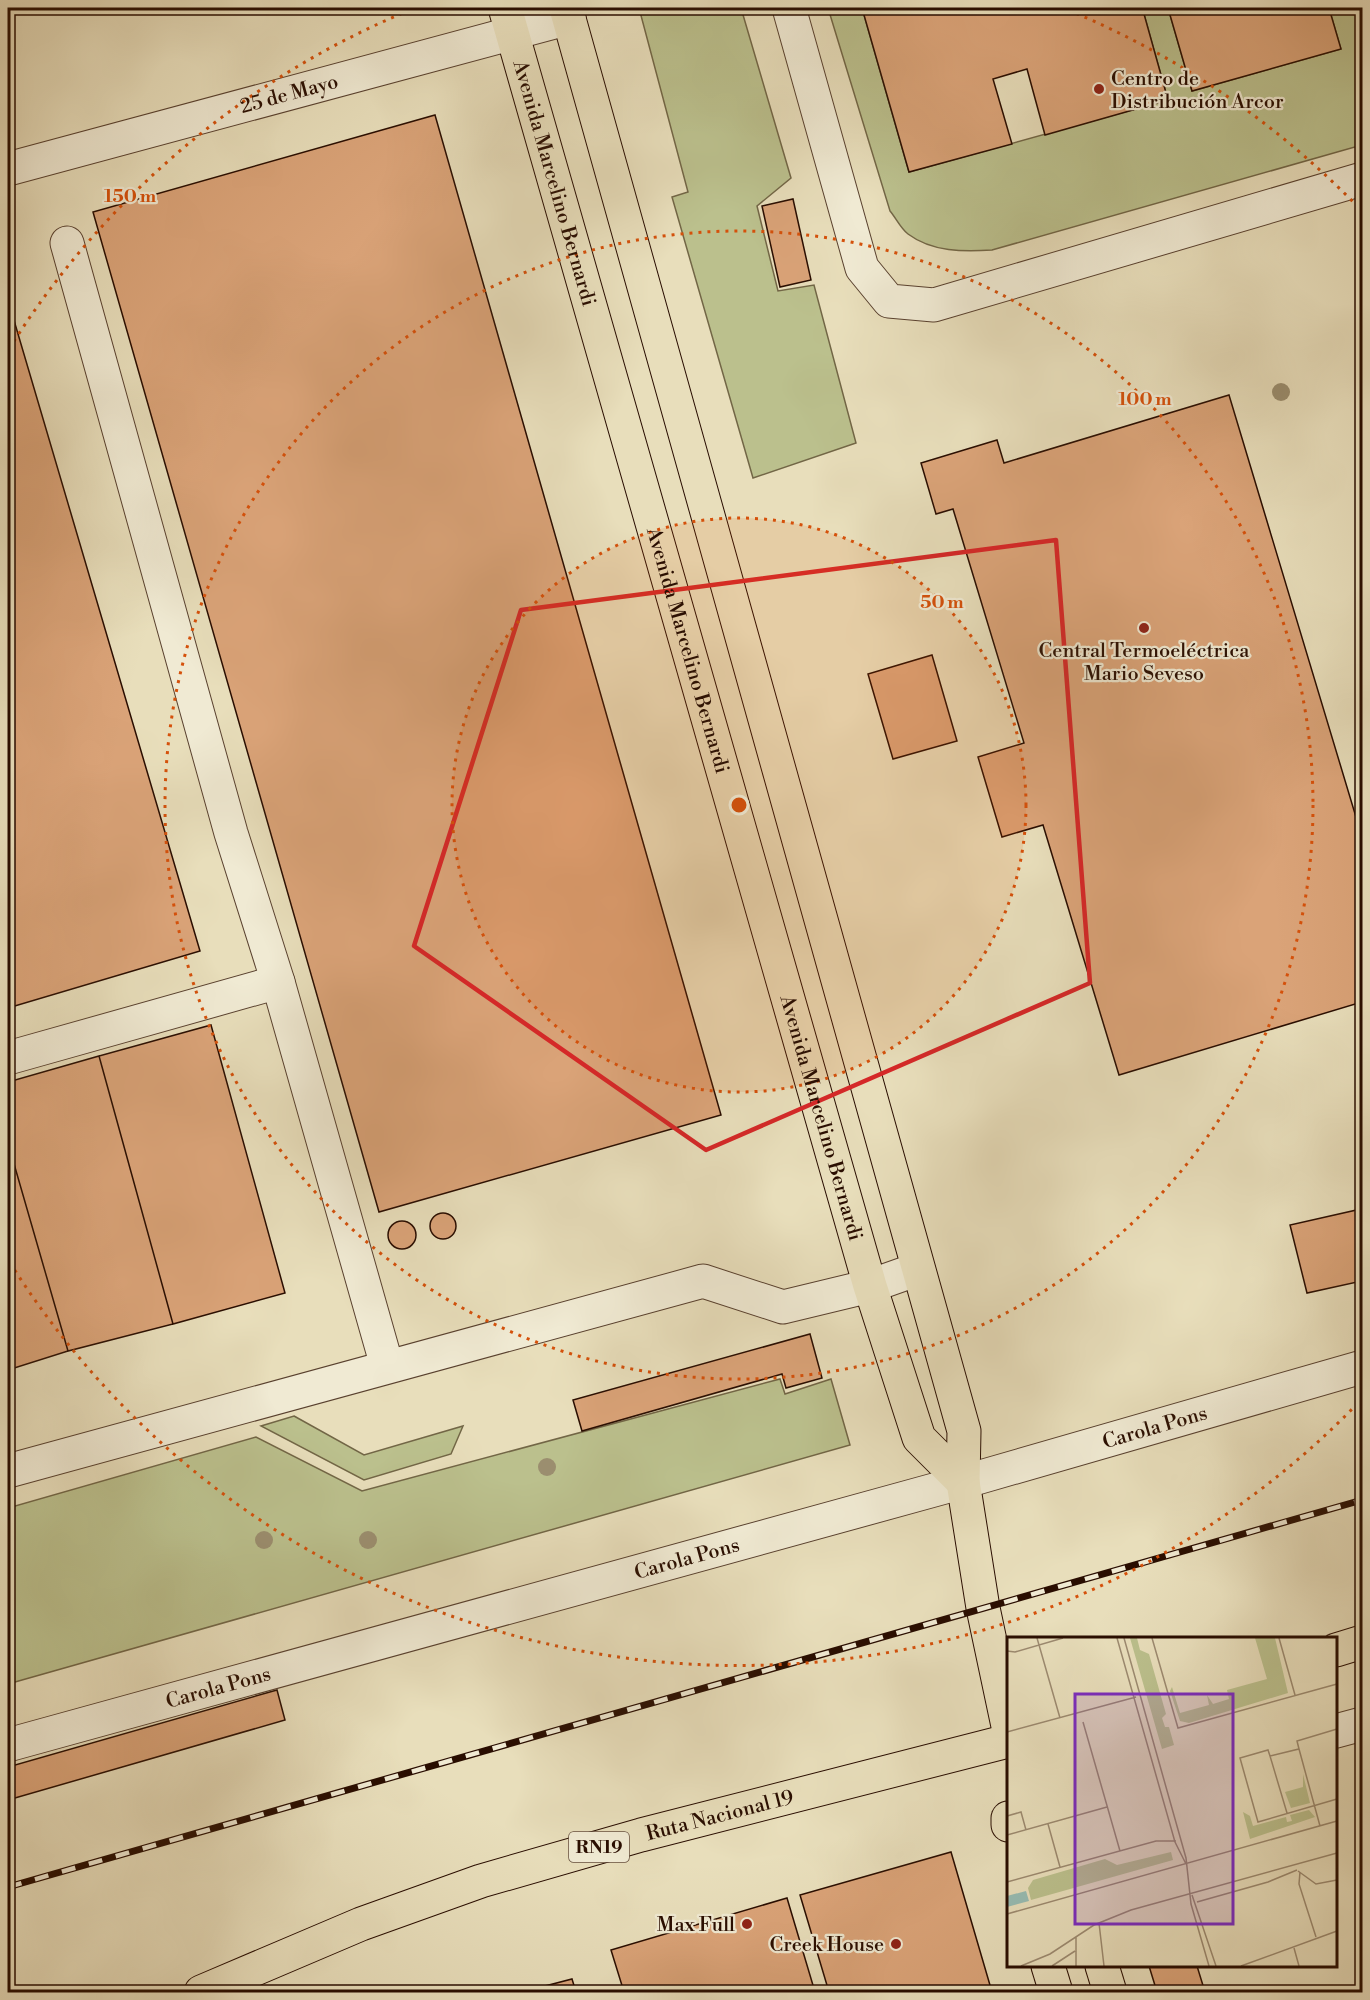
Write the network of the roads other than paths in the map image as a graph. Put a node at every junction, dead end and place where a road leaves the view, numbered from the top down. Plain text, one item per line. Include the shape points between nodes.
1 (789, 8) edge
2 (568, 13) edge
3 (508, 21) edge
4 (8, 170) edge
5 (1362, 179) edge
6 (67, 243) dead end
7 (278, 982) junction
8 (8, 1058) edge
9 (918, 1269) junction
10 (870, 1286) junction
11 (387, 1366) junction
12 (1362, 1367) edge
13 (8, 1470) edge
14 (963, 1482) junction
15 (1362, 1642) edge
16 (1337, 1649) edge
17 (1007, 1721) edge
18 (1362, 1724) edge
19 (1337, 1730) edge
20 (1007, 1741) edge
21 (8, 1745) edge
22 (1049, 1967) edge
23 (1103, 1967) edge
24 (204, 1992) edge
25 (1056, 1992) edge
26 (1110, 1992) edge

1 - 5 street via 862,268 889,301 934,305
2 - 3 street, 25 de Mayo
2 - 9 main road
3 - 4 street, 25 de Mayo
3 - 10 main road, Avenida Marcelino Bernardi
6 - 7 street via 231,833
7 - 8 street
7 - 11 street
9 - 10 street
9 - 14 main road via 964,1431
10 - 11 street via 783,1307 703,1281
10 - 14 main road, Avenida Marcelino Bernardi via 919,1438
11 - 13 street
12 - 14 street, Carola Pons
14 - 17 main road via 983,1608
14 - 21 street, Carola Pons
15 - 16 main road
18 - 19 street
20 - 24 main road, Ruta Nacional 19 / RN19 via 641,1835 481,1881 361,1924
22 - 25 main road
23 - 26 main road

